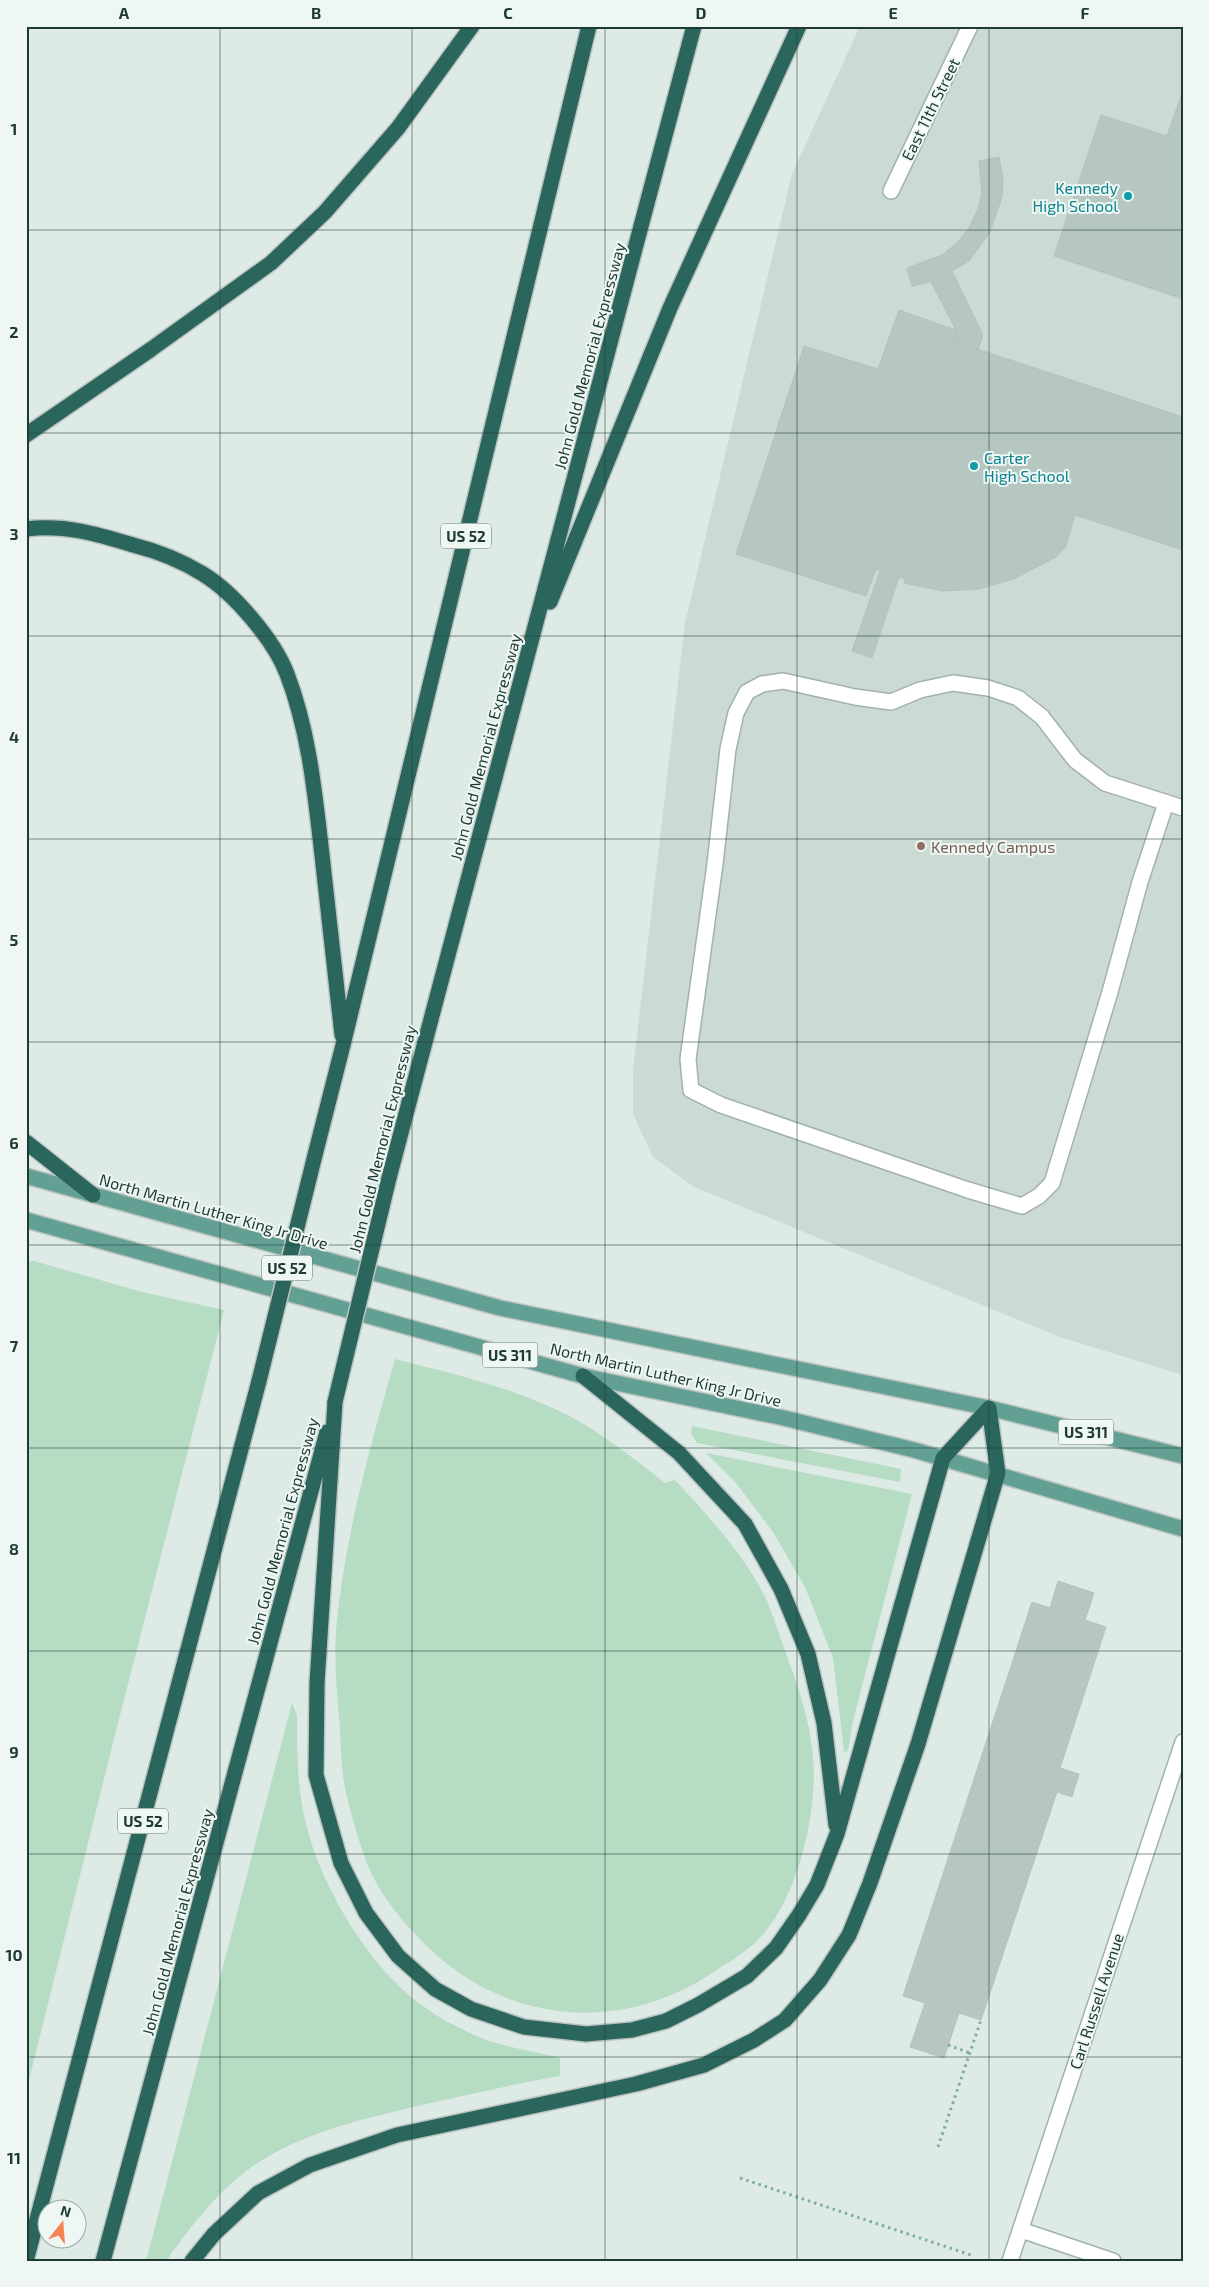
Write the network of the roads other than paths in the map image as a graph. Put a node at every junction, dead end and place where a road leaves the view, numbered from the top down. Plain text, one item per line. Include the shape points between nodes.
1 (472, 26) edge
2 (589, 26) edge
3 (694, 26) edge
4 (799, 26) edge
5 (970, 26) edge
6 (891, 191) dead end
7 (26, 435) edge
8 (26, 529) edge
9 (526, 659) junction
10 (1166, 803) junction
11 (1183, 808) edge
12 (343, 1046) junction
13 (26, 1142) edge
14 (26, 1176) edge
15 (93, 1195) junction
16 (26, 1220) edge
17 (582, 1376) junction
18 (335, 1402) junction
19 (989, 1408) junction
20 (1183, 1456) edge
21 (943, 1458) junction
22 (998, 1473) junction
23 (1183, 1529) edge
24 (1183, 1742) edge
25 (837, 1834) junction
26 (1020, 2230) junction
27 (26, 2260) edge
28 (104, 2261) edge
29 (192, 2261) edge
30 (1010, 2261) edge
31 (1113, 2261) edge

1 - 7 highway via 398,128 325,212 271,263
2 - 12 highway, US 52
3 - 9 highway, John Gold Memorial Expressway
4 - 9 highway via 670,308
5 - 6 street, East 11th Street
8 - 12 highway via 81,530 153,550 203,574 232,597 268,640 286,672 303,725 318,817
9 - 18 highway, John Gold Memorial Expressway, bridge via 389,1178
10 - 10 street via 1105,783 1075,760 1042,717 1018,698 988,688 953,683 920,690 891,702 783,682 762,684 747,692 736,713 728,748 688,1059 691,1090 721,1104 968,1190 1022,1206 1039,1196 1052,1183
10 - 11 street
12 - 27 highway, US 52, bridge via 259,1382
13 - 15 highway
14 - 15 main road, North Martin Luther King Jr Drive / US 311
15 - 19 main road, North Martin Luther King Jr Drive / US 311 via 500,1308
16 - 17 main road, North Martin Luther King Jr Drive / US 311
17 - 21 main road, North Martin Luther King Jr Drive / US 311 via 784,1418
17 - 25 highway via 686,1460 745,1524 781,1589 808,1654 824,1723
18 - 25 highway via 317,1683 316,1776 341,1863 366,1913 398,1956 435,1989 471,2009 524,2027 586,2034 632,2030 666,2021 747,1976 776,1948 817,1885
18 - 28 highway, John Gold Memorial Expressway
19 - 20 main road, North Martin Luther King Jr Drive / US 311
19 - 21 highway
19 - 22 highway
21 - 22 main road, North Martin Luther King Jr Drive / US 311
21 - 25 highway
22 - 23 main road, North Martin Luther King Jr Drive / US 311
22 - 29 highway via 918,1744 870,1883 849,1935 820,1980 785,2020 704,2065 636,2084 397,2135 310,2165 258,2193 214,2234
24 - 26 street, Carl Russell Avenue
26 - 30 street, Carl Russell Avenue
26 - 31 street

